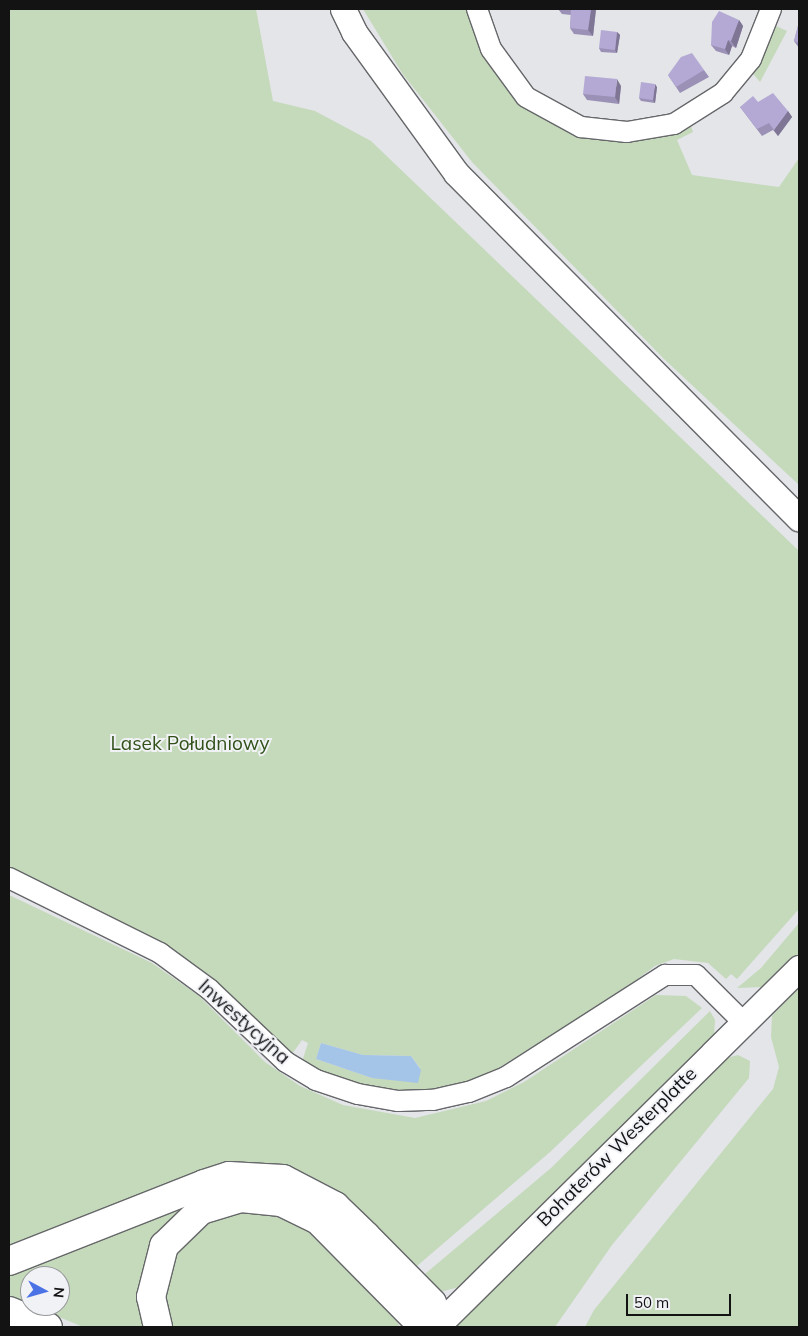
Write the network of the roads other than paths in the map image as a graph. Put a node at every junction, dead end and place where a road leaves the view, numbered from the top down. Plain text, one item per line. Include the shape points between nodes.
1 (343, 9) edge
2 (477, 9) edge
3 (771, 9) edge
4 (799, 519) edge
5 (9, 878) edge
6 (799, 968) edge
7 (743, 1022) junction
8 (9, 1261) edge
9 (9, 1311) edge
10 (437, 1326) edge
11 (48, 1327) edge
12 (158, 1327) edge

1 - 4 main road via 354,32 456,173
2 - 3 street via 490,49 526,97 581,127 627,132 674,124 724,93 751,59
5 - 7 street, Inwestycyjna via 160,953 210,989 286,1062 316,1080 358,1094 407,1101 469,1092 506,1077 665,975 696,975
6 - 7 main road, Bohaterów Westerplatte
7 - 10 main road, Bohaterów Westerplatte
8 - 10 highway via 229,1176 283,1179 335,1206 432,1303
9 - 11 highway
10 - 12 highway via 416,1318 318,1220 298,1207 251,1198 201,1210 164,1246 152,1297

